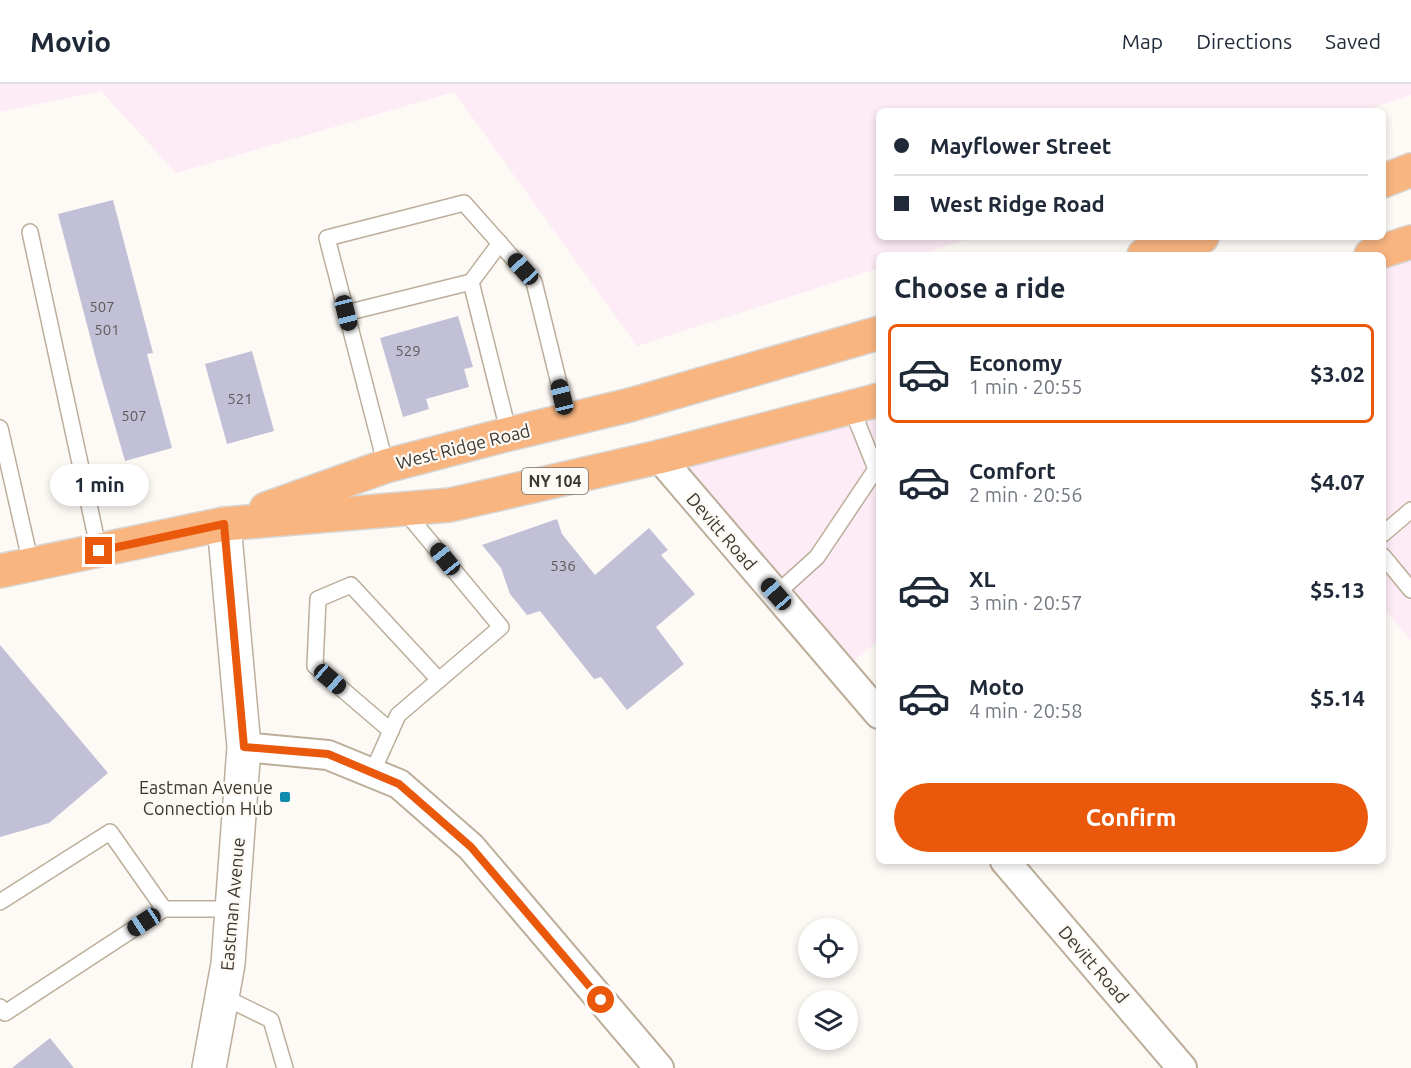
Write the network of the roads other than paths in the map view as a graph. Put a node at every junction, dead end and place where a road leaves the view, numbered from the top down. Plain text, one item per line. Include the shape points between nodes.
1 (1411, 170) edge
2 (1386, 180) edge
3 (30, 232) dead end
4 (1192, 240) edge
5 (1411, 242) edge
6 (500, 243) junction
7 (1154, 252) edge
8 (1380, 252) edge
9 (471, 282) junction
10 (346, 313) junction
11 (876, 334) edge
12 (865, 403) edge
13 (568, 420) junction
14 (0, 428) edge
15 (509, 434) junction
16 (659, 457) junction
17 (386, 466) junction
18 (404, 509) junction
19 (1411, 510) edge
20 (224, 524) junction
21 (1386, 531) edge
22 (99, 551) junction
23 (1386, 560) edge
24 (32, 564) junction
25 (0, 571) edge
26 (1411, 590) edge
27 (776, 594) junction
28 (439, 680) junction
29 (876, 711) edge
30 (391, 731) junction
31 (244, 747) junction
32 (372, 773) junction
33 (1008, 864) edge
34 (0, 902) edge
35 (164, 909) junction
36 (232, 909) junction
37 (222, 996) junction
38 (0, 1007) edge
39 (209, 1068) edge
40 (285, 1068) edge
41 (658, 1068) edge
42 (1182, 1068) edge

1 - 2 highway
3 - 22 lane
4 - 7 highway
5 - 8 highway
6 - 9 lane
6 - 10 lane via 464,203 327,238
6 - 13 lane via 534,282
9 - 10 lane
9 - 15 lane
10 - 17 lane
11 - 13 highway, West Ridge Road / NY 104
12 - 16 highway, West Ridge Road / NY 104
12 - 27 lane via 876,469 817,557
13 - 15 highway, West Ridge Road / NY 104
14 - 24 lane
15 - 17 highway, West Ridge Road / NY 104
16 - 18 highway, West Ridge Road / NY 104 via 450,505
16 - 27 street, Devitt Road
17 - 20 highway, West Ridge Road / NY 104
18 - 20 highway, West Ridge Road / NY 104
18 - 28 lane via 501,627
19 - 21 lane
20 - 22 highway, West Ridge Road / NY 104
20 - 31 street, Eastman Avenue
22 - 24 highway, West Ridge Road / NY 104
23 - 26 lane
24 - 25 highway, West Ridge Road / NY 104
27 - 29 street, Devitt Road
28 - 30 lane via 398,716
28 - 30 lane via 351,585 318,599 315,666
30 - 32 lane
31 - 32 street via 328,754
31 - 36 street, Eastman Avenue
32 - 41 street via 399,784 471,847
33 - 42 street, Devitt Road
34 - 35 lane via 110,832
35 - 36 lane
35 - 38 lane via 4,1013
36 - 37 street, Eastman Avenue
37 - 39 street, Eastman Avenue
37 - 40 lane via 271,1020

